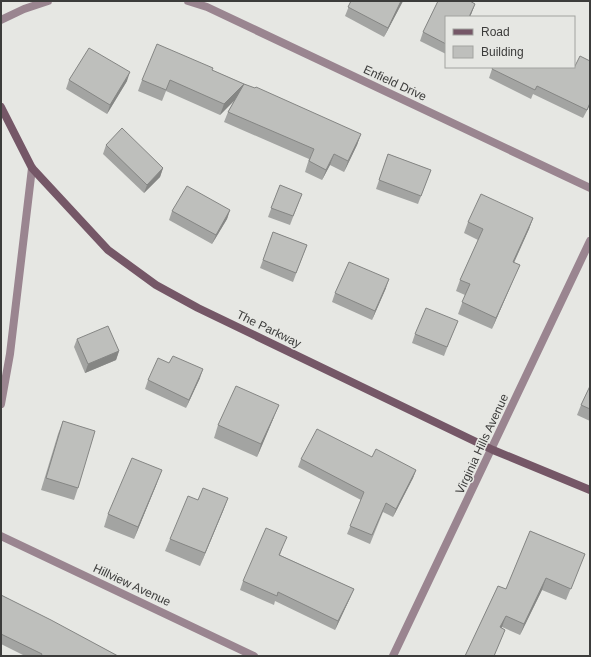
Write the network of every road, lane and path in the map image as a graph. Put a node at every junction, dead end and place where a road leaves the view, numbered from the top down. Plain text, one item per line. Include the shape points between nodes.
1 (48, 1) edge
2 (188, 1) edge
3 (1, 20) edge
4 (1, 107) edge
5 (32, 168) junction
6 (590, 188) edge
7 (590, 242) edge
8 (1, 404) edge
9 (492, 450) junction
10 (590, 490) edge
11 (1, 536) edge
12 (254, 656) edge
13 (393, 656) edge

1 - 3 street
2 - 6 street, Enfield Drive via 207,7
4 - 5 street, The Parkway
5 - 8 street via 10,354
5 - 9 street, The Parkway via 108,250 156,285 198,308
7 - 9 street, Virginia Hills Avenue
9 - 10 street, The Parkway
9 - 13 street, Virginia Hills Avenue
11 - 12 street, Hillview Avenue

